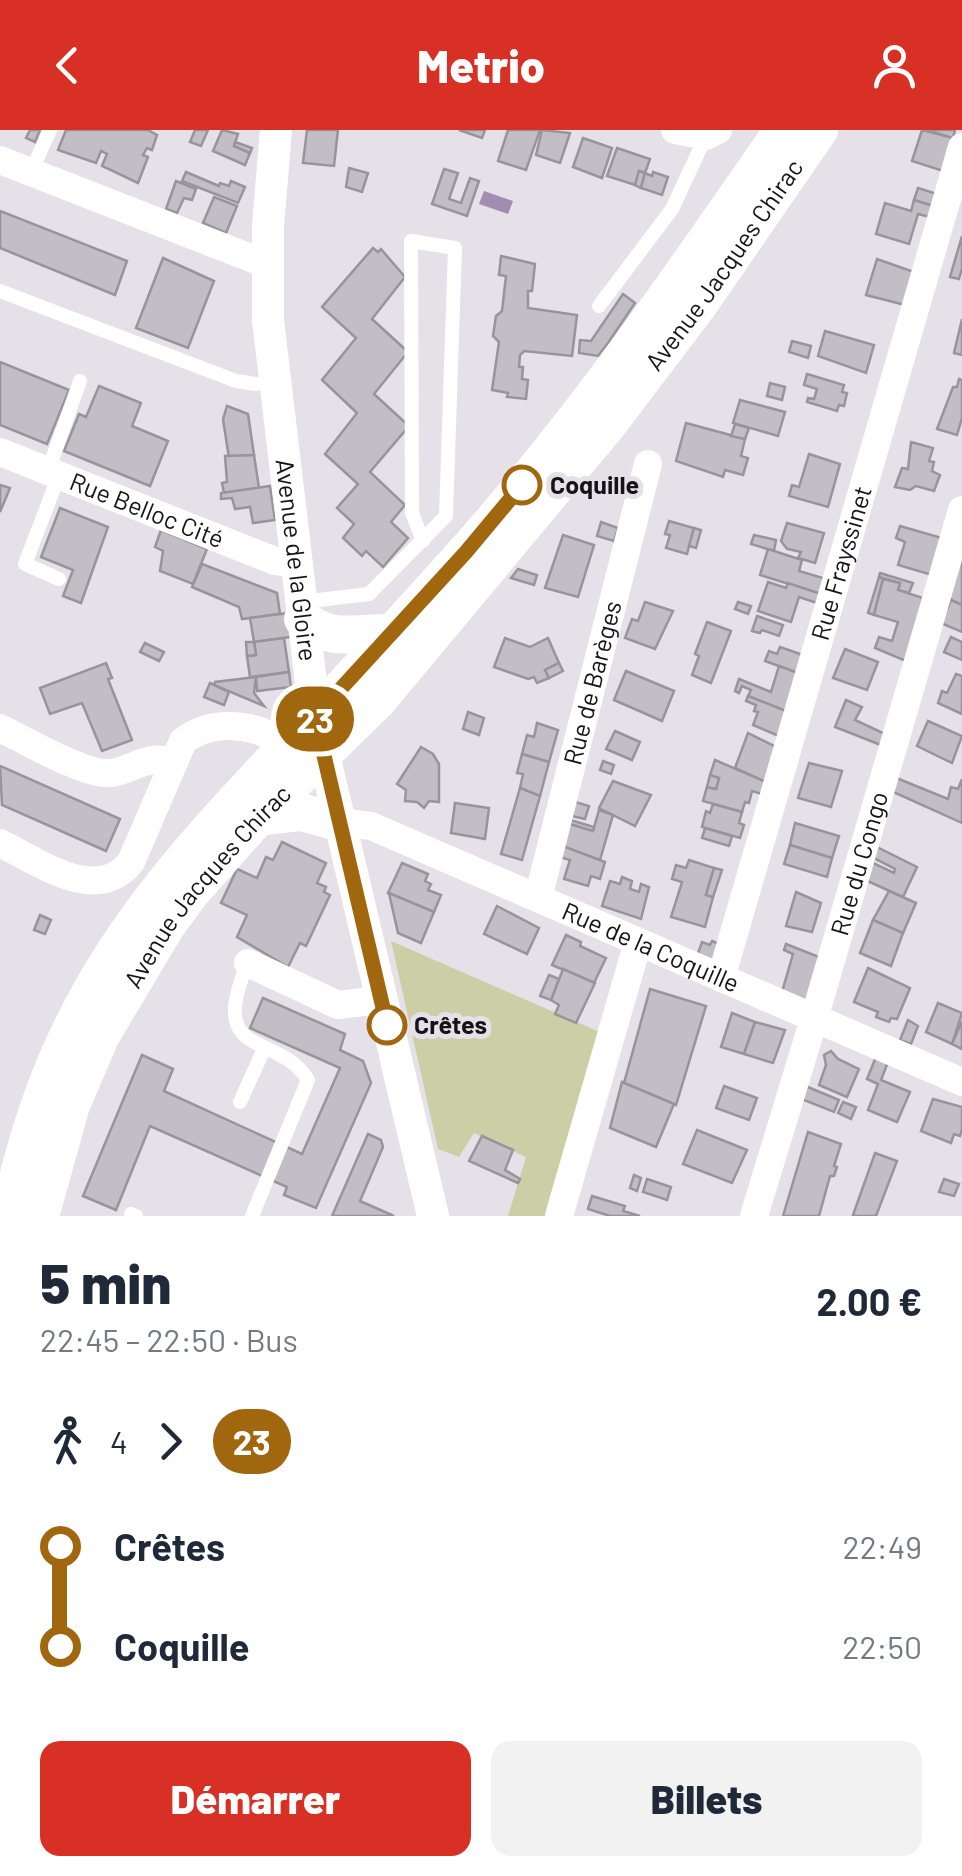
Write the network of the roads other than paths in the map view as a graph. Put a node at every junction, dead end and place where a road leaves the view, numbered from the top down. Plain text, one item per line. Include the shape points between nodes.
1 (50, 130) edge
2 (276, 130) edge
3 (675, 130) edge
4 (783, 130) edge
5 (819, 130) edge
6 (712, 133) edge
7 (962, 147) edge
8 (0, 160) edge
9 (32, 172) junction
10 (954, 202) edge
11 (266, 264) junction
12 (0, 291) edge
13 (599, 306) dead end
14 (80, 381) dead end
15 (256, 384) dead end
16 (0, 452) edge
17 (648, 464) dead end
18 (54, 473) junction
19 (962, 510) edge
20 (423, 541) junction
21 (296, 564) junction
22 (59, 579) dead end
23 (302, 611) junction
24 (390, 634) junction
25 (315, 717) junction
26 (0, 728) edge
27 (305, 750) junction
28 (174, 762) junction
29 (258, 817) junction
30 (338, 822) junction
31 (0, 843) edge
32 (538, 898) junction
33 (638, 942) junction
34 (248, 963) joint
35 (721, 978) junction
36 (381, 1000) junction
37 (814, 1019) junction
38 (264, 1049) junction
39 (962, 1082) edge
40 (240, 1102) dead end
41 (9, 1216) edge
42 (40, 1216) edge
43 (252, 1216) edge
44 (433, 1216) edge
45 (559, 1216) edge
46 (754, 1216) edge

1 - 9 lane
2 - 11 street, Avenue de la Gloire
3 - 6 street
4 - 24 main road, Avenue Jacques Chirac via 581,411
5 - 27 main road, Avenue Jacques Chirac via 608,424 377,702
6 - 13 lane via 672,209
7 - 10 street, Rue Frayssinet
8 - 9 street
9 - 11 street
10 - 35 street, Rue Frayssinet
11 - 21 street, Avenue de la Gloire
12 - 15 lane
14 - 18 lane
16 - 18 street, Rue Belloc Cité
17 - 32 street, Rue de Barèges
18 - 21 street, Rue Belloc Cité
18 - 22 lane via 26,564
19 - 37 street, Rue du Congo
20 - 20 lane via 446,516 455,248 411,241 412,513
20 - 23 lane via 369,594
21 - 23 street, Avenue de la Gloire
23 - 24 main road via 332,636
23 - 25 street, Avenue de la Gloire
24 - 25 main road, Avenue Jacques Chirac
25 - 27 main road, Avenue Jacques Chirac
26 - 28 street via 96,772 160,758
27 - 28 street via 264,733 213,726 183,741
27 - 29 main road, Avenue Jacques Chirac
27 - 30 street
27 - 41 main road, Avenue Jacques Chirac via 234,800 150,899 110,961 50,1078
28 - 31 street via 120,876 82,881
29 - 30 main road via 301,812
29 - 42 main road, Avenue Jacques Chirac via 166,926 100,1037 71,1105
30 - 32 street, Rue de la Coquille via 371,826
30 - 36 street
32 - 33 street, Rue de la Coquille
33 - 35 street, Rue de la Coquille
33 - 45 street
34 - 36 street via 338,1005
34 - 38 lane via 236,987 236,1024
35 - 37 street, Rue de la Coquille
36 - 44 street
37 - 39 street, Rue de la Coquille
37 - 46 street, Rue du Congo
38 - 40 lane
38 - 43 lane via 300,1066 308,1080

